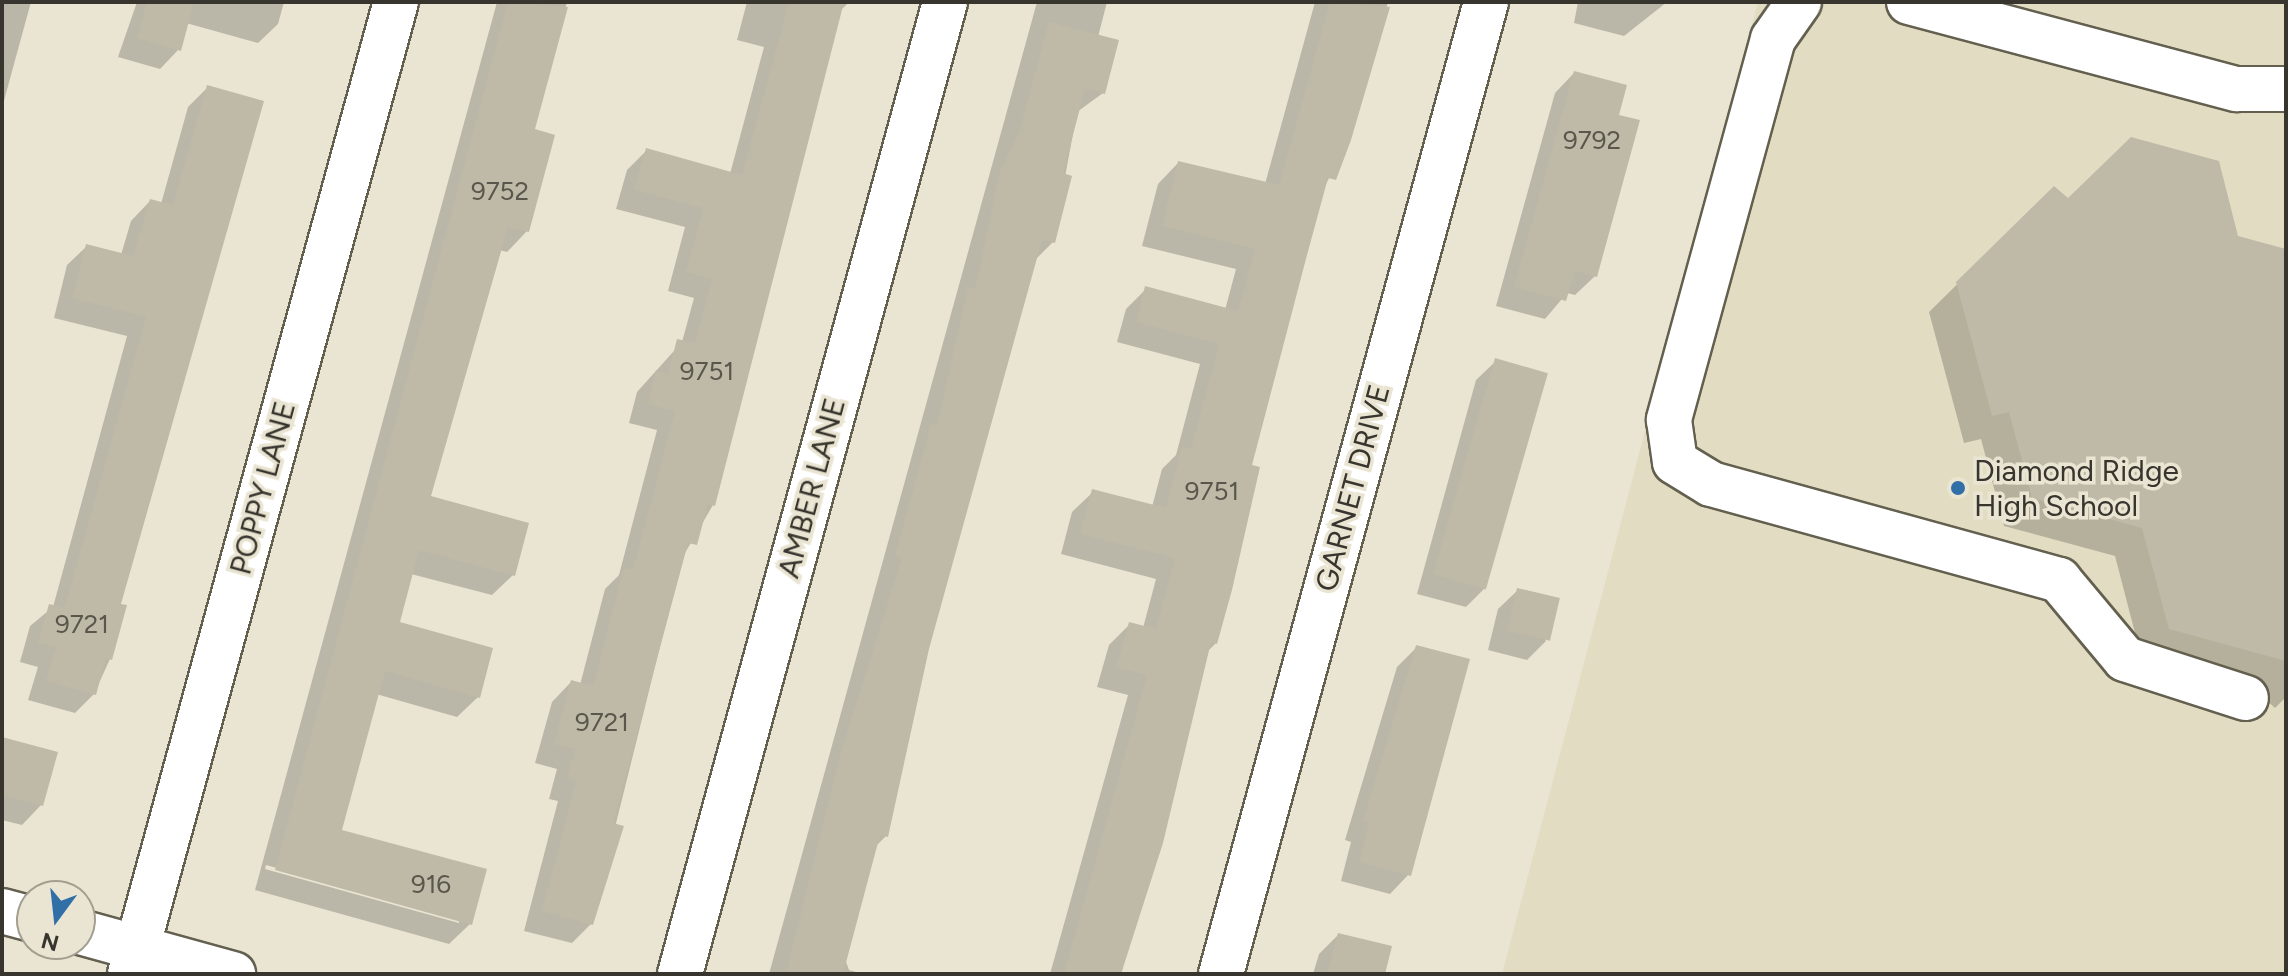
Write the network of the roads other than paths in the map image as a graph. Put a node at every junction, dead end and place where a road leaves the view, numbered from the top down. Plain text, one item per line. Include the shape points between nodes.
1 (396, 2) edge
2 (945, 2) edge
3 (1486, 2) edge
4 (1799, 2) edge
5 (1909, 2) edge
6 (2286, 89) edge
7 (2246, 698) dead end
8 (96, 941) edge
9 (134, 961) edge
10 (233, 974) edge
11 (680, 974) edge
12 (1221, 974) edge

1 - 9 street, POPPY LANE
2 - 11 street, AMBER LANE
3 - 12 street, GARNET DRIVE
4 - 7 street via 1773,39 1668,436 1675,462 1696,478 2059,580 2125,659
5 - 6 street via 2218,85
8 - 9 street
9 - 10 street

